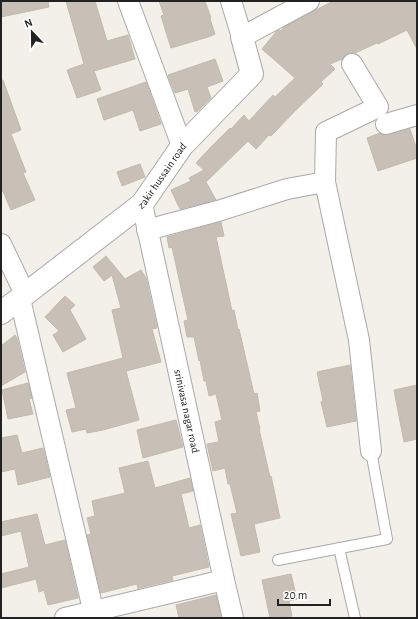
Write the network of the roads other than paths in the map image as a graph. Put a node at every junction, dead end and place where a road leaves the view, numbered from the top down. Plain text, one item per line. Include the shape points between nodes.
1 (128, 1) edge
2 (231, 1) edge
3 (309, 1) edge
4 (242, 37) junction
5 (352, 64) dead end
6 (417, 116) edge
7 (386, 124) dead end
8 (182, 146) junction
9 (325, 182) junction
10 (142, 204) junction
11 (147, 230) junction
12 (1, 244) edge
13 (22, 296) junction
14 (1, 313) edge
15 (371, 451) joint
16 (339, 548) junction
17 (278, 560) dead end
18 (224, 580) junction
19 (95, 614) edge
20 (65, 618) edge
21 (233, 618) edge
22 (355, 618) edge

1 - 8 street
2 - 4 street, zakir hussain road
3 - 4 street
4 - 8 street, zakir hussain road via 252,74
5 - 9 street via 378,107 326,132
6 - 7 street
8 - 10 street, zakir hussain road
9 - 11 street via 287,189
9 - 15 street via 359,340
10 - 11 street, srinivasa nagar road
10 - 13 street, zakir hussain road
11 - 18 street, srinivasa nagar road
12 - 13 street
13 - 14 street, zakir hussain road
13 - 19 street
15 - 16 lane via 387,539
16 - 17 lane
16 - 22 lane
18 - 19 street
18 - 21 street, srinivasa nagar road
19 - 20 street

